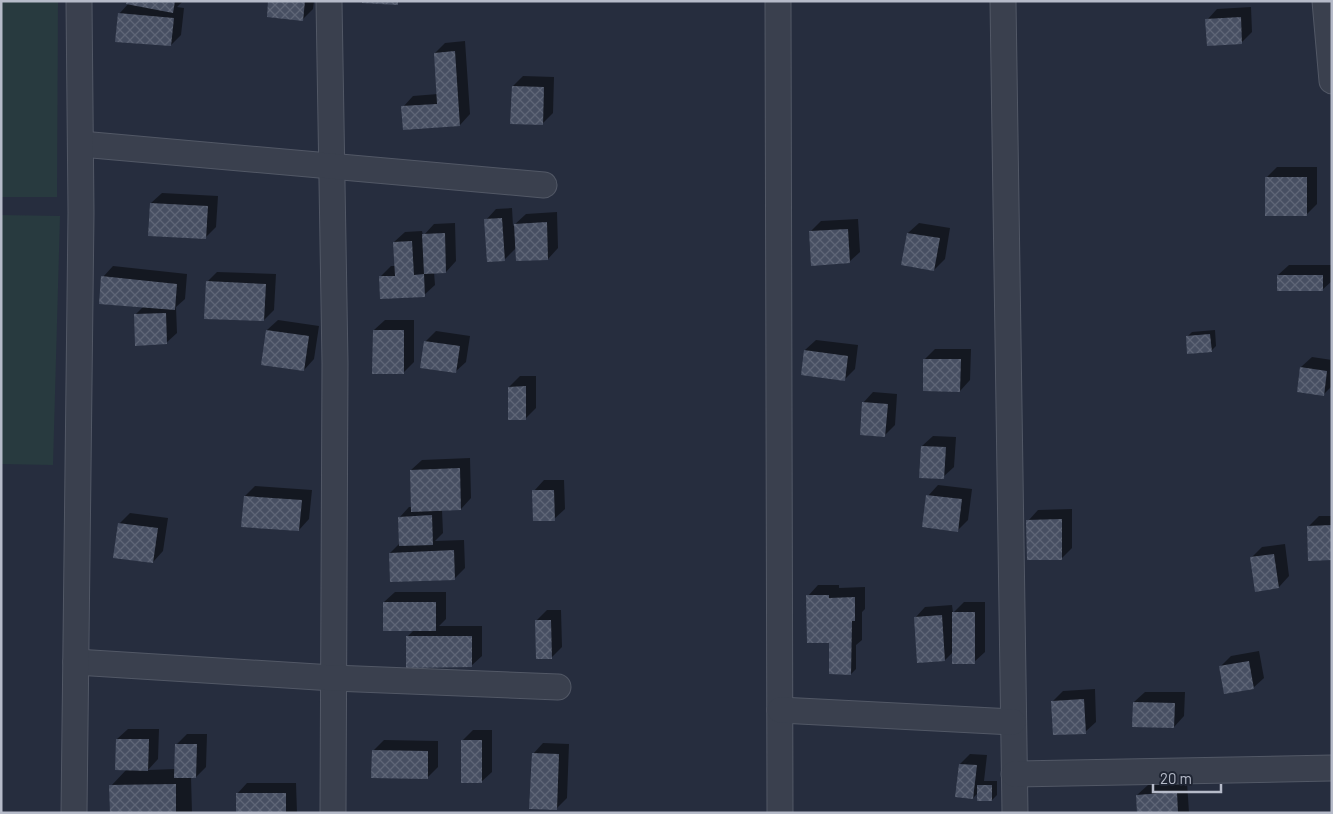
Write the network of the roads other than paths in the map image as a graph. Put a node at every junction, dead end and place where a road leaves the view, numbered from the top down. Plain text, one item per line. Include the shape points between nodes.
1 (79, 1) edge
2 (329, 1) edge
3 (778, 1) edge
4 (1003, 1) edge
5 (1325, 1) edge
6 (1332, 81) edge
7 (81, 144) junction
8 (332, 166) junction
9 (544, 185) dead end
10 (76, 662) junction
11 (333, 678) junction
12 (558, 686) dead end
13 (780, 710) junction
14 (1013, 722) junction
15 (1332, 768) edge
16 (1014, 774) junction
17 (74, 813) edge
18 (333, 813) edge
19 (780, 813) edge
20 (1015, 813) edge

1 - 7 street
2 - 8 street
3 - 13 street
4 - 14 street
5 - 6 street
7 - 8 street
7 - 10 street
8 - 9 street
8 - 11 street via 335,363
10 - 11 street
10 - 17 street
11 - 12 street
11 - 18 street
13 - 14 street
13 - 19 street
14 - 16 street
15 - 16 street
16 - 20 street

